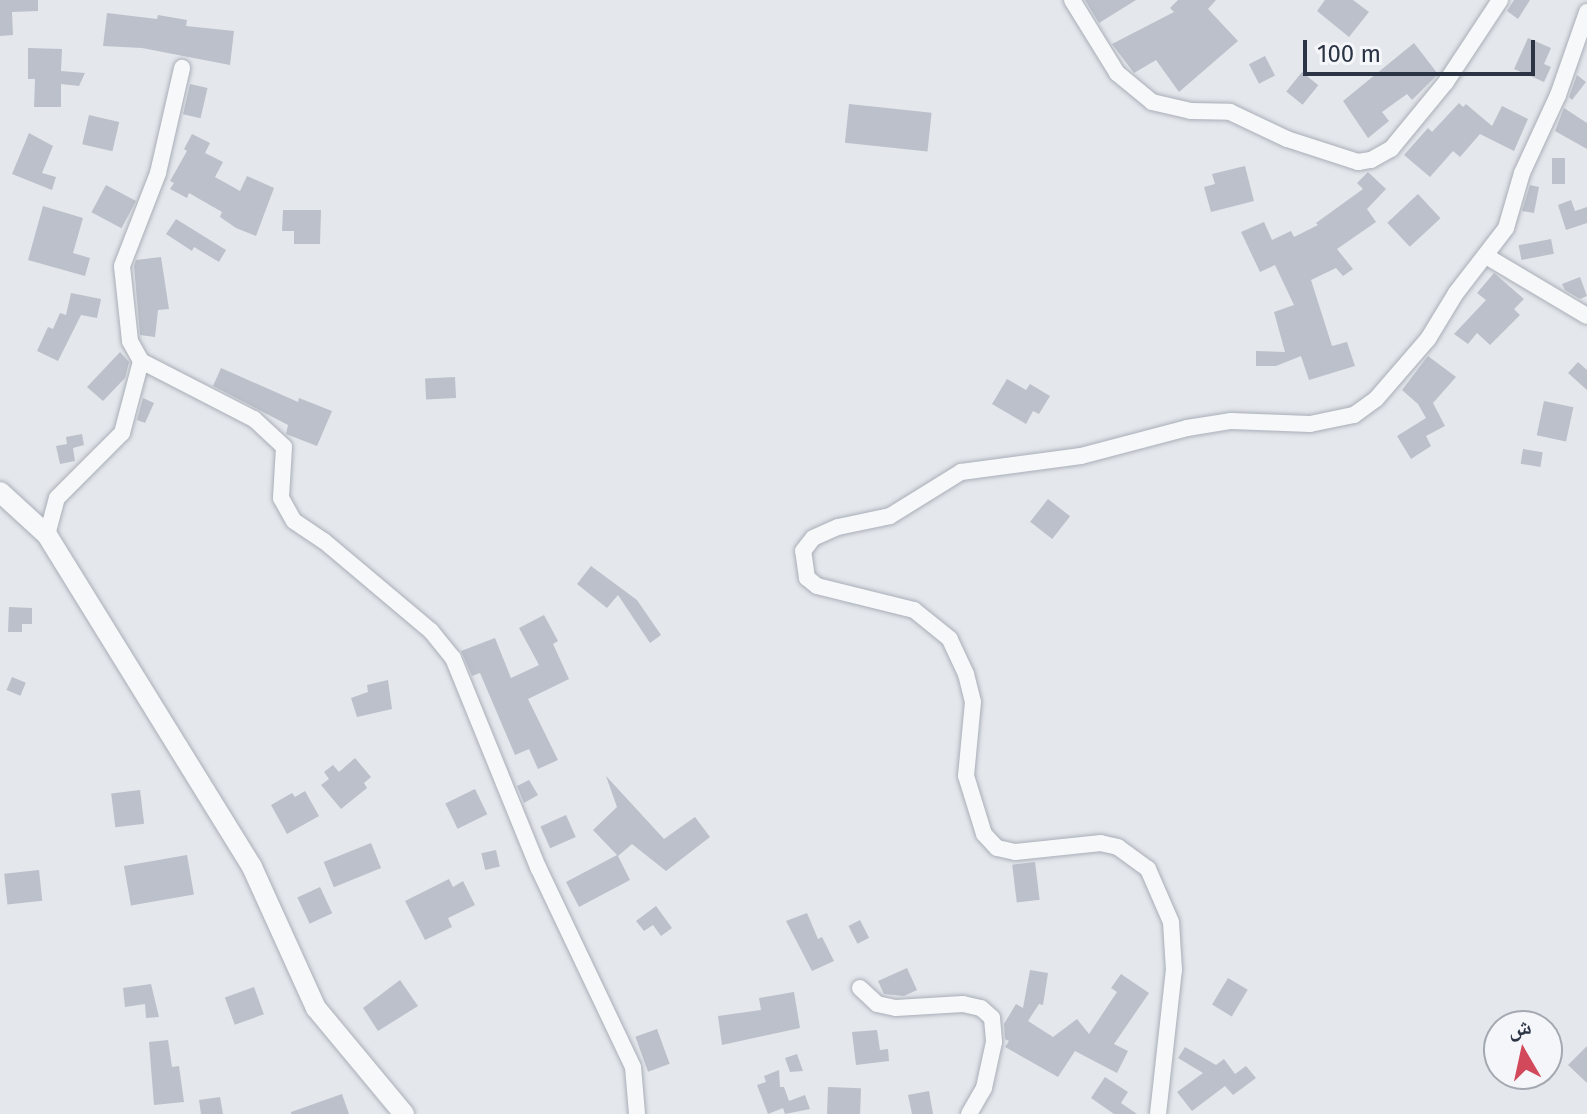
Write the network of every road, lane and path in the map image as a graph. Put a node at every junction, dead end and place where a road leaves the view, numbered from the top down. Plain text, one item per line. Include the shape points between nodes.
1 (1072, 0) edge
2 (1500, 0) edge
3 (1587, 12) edge
4 (182, 68) dead end
5 (1486, 256) junction
6 (1587, 316) edge
7 (141, 361) junction
8 (0, 492) edge
9 (47, 535) junction
10 (860, 988) dead end
11 (404, 1114) edge
12 (637, 1114) edge
13 (969, 1114) edge
14 (1158, 1114) edge

1 - 2 street via 1117,73 1152,102 1230,112 1309,148 1358,162 1391,149 1446,82
3 - 5 street via 1558,95 1522,173 1506,228
4 - 7 street via 158,173 122,266 130,341
5 - 6 street
5 - 14 street via 1428,339 1376,399 1354,415 1310,424 1231,421 1081,456 961,472 890,516 838,527 813,538 803,551 807,578 817,586 914,610 950,639 973,702 966,776 979,824 997,848 1030,851 1101,843 1134,855 1148,869 1171,922 1174,970
7 - 9 street via 122,433 57,498
7 - 12 street via 254,419 274,437 284,447 281,498 294,521 431,631 453,658 538,867 633,1067
8 - 9 street
9 - 11 street via 252,867 316,1008
10 - 13 street via 877,1004 963,1004 981,1008 992,1018 994,1042 984,1088

